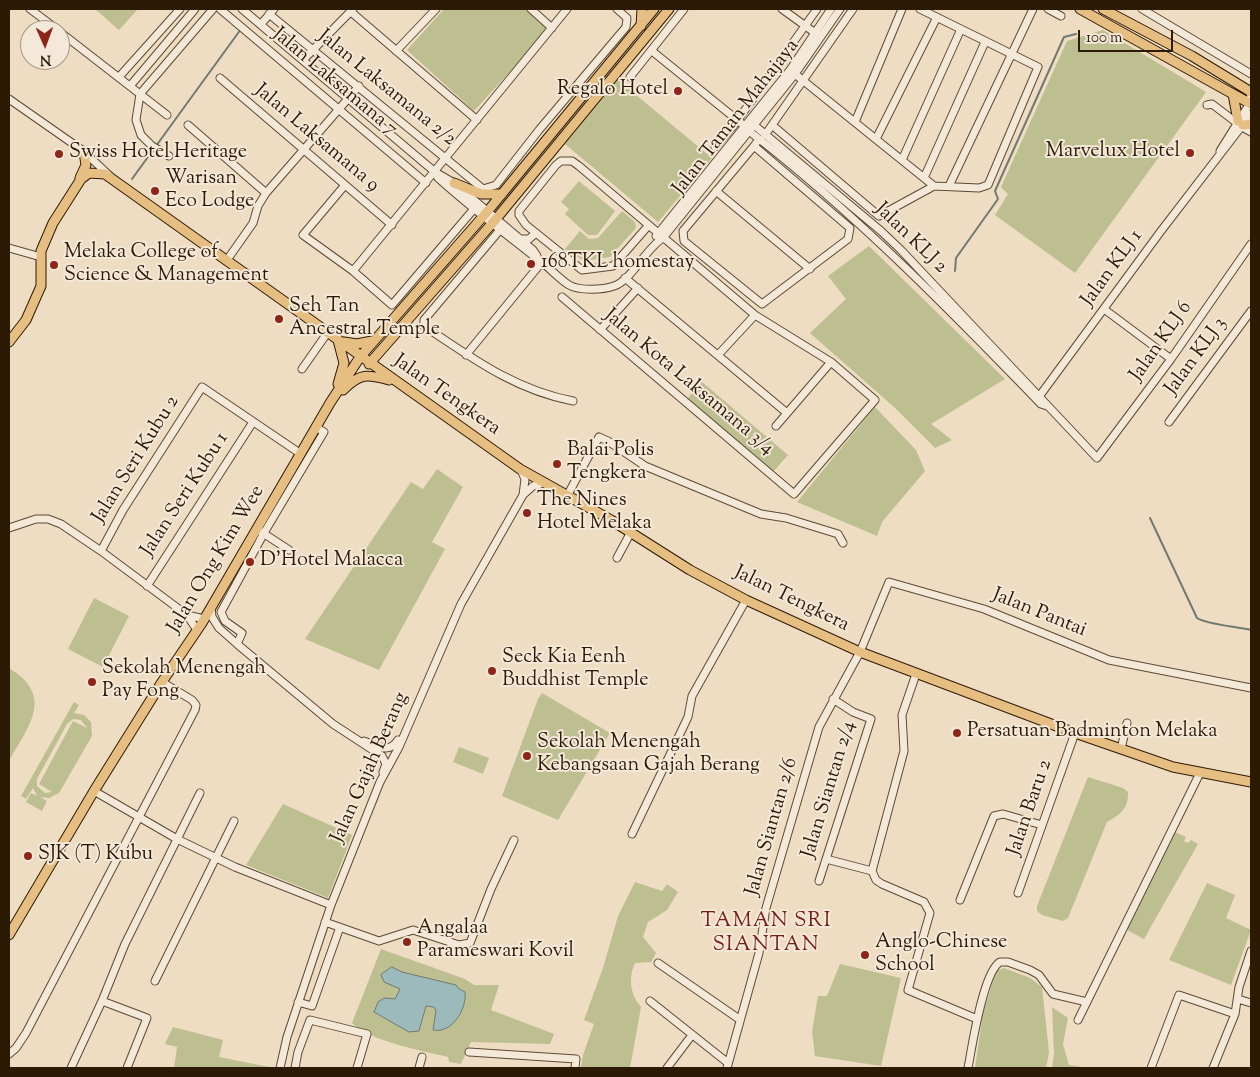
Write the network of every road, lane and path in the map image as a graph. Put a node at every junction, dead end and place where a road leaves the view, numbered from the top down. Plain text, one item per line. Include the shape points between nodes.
1 (30, 9) edge
2 (42, 9) edge
3 (180, 9) edge
4 (195, 9) edge
5 (213, 9) edge
6 (220, 9) edge
7 (242, 9) edge
8 (436, 9) edge
9 (531, 9) edge
10 (567, 9) edge
11 (617, 9) edge
12 (669, 9) edge
13 (684, 9) edge
14 (782, 9) edge
15 (817, 9) edge
16 (831, 9) edge
17 (840, 9) edge
18 (854, 9) edge
19 (902, 9) edge
20 (920, 9) edge
21 (1033, 9) edge
22 (1048, 9) edge
23 (1080, 9) edge
24 (1104, 9) edge
25 (1142, 9) edge
26 (352, 10) edge
27 (649, 10) edge
28 (272, 11) edge
29 (1061, 16) dead end
30 (43, 18) junction
31 (937, 18) junction
32 (45, 20) edge
33 (661, 20) junction
34 (260, 24) junction
35 (805, 26) junction
36 (552, 28) junction
37 (961, 29) junction
38 (818, 35) junction
39 (70, 40) edge
40 (986, 42) junction
41 (312, 49) junction
42 (396, 51) junction
43 (652, 51) junction
44 (1010, 54) junction
45 (303, 60) junction
46 (792, 72) junction
47 (1251, 74) edge
48 (630, 77) dead end
49 (119, 78) junction
50 (220, 78) dead end
51 (803, 80) junction
52 (130, 86) junction
53 (359, 86) junction
54 (1251, 93) edge
55 (140, 94) junction
56 (1233, 94) junction
57 (349, 98) junction
58 (9, 99) edge
59 (1250, 104) edge
60 (1207, 105) dead end
61 (339, 109) junction
62 (1251, 114) edge
63 (166, 115) dead end
64 (477, 120) junction
65 (737, 121) junction
66 (855, 122) junction
67 (1242, 124) edge
68 (188, 125) dead end
69 (772, 125) junction
70 (749, 127) junction
71 (1251, 132) edge
72 (762, 137) junction
73 (876, 139) junction
74 (754, 146) junction
75 (715, 147) dead end
76 (304, 150) junction
77 (84, 152) junction
78 (169, 156) dead end
79 (446, 158) junction
80 (902, 160) junction
81 (435, 172) junction
82 (110, 176) junction
83 (924, 178) junction
84 (77, 183) junction
85 (426, 183) junction
86 (454, 183) junction
87 (345, 185) junction
88 (934, 186) junction
89 (949, 186) junction
90 (716, 191) junction
91 (266, 192) junction
92 (502, 194) junction
93 (473, 210) junction
94 (485, 215) junction
95 (392, 225) junction
96 (496, 225) junction
97 (648, 226) junction
98 (536, 233) junction
99 (660, 236) junction
100 (520, 239) junction
101 (1251, 244) edge
102 (9, 248) edge
103 (41, 257) junction
104 (227, 260) junction
105 (540, 260) junction
106 (810, 269) junction
107 (353, 272) junction
108 (625, 278) junction
109 (638, 288) junction
110 (562, 297) dead end
111 (1104, 310) junction
112 (1251, 311) edge
113 (755, 315) junction
114 (600, 330) junction
115 (328, 332) junction
116 (338, 340) junction
117 (373, 341) junction
118 (9, 342) edge
119 (382, 348) junction
120 (466, 355) junction
121 (718, 355) junction
122 (360, 357) junction
123 (1171, 359) junction
124 (831, 362) junction
125 (370, 364) junction
126 (302, 369) dead end
127 (395, 382) junction
128 (1038, 398) junction
129 (573, 401) dead end
130 (330, 403) junction
131 (787, 413) junction
132 (253, 422) junction
133 (1169, 422) dead end
134 (776, 426) dead end
135 (316, 427) junction
136 (301, 454) junction
137 (1097, 458) joint
138 (520, 469) junction
139 (544, 483) junction
140 (523, 495) junction
141 (567, 496) junction
142 (9, 528) edge
143 (261, 532) junction
144 (631, 532) junction
145 (843, 542) dead end
146 (289, 550) dead end
147 (101, 552) junction
148 (617, 558) dead end
149 (147, 586) junction
150 (746, 600) junction
151 (211, 608) junction
152 (188, 615) junction
153 (204, 619) junction
154 (197, 630) junction
155 (237, 644) junction
156 (860, 652) junction
157 (916, 674) junction
158 (162, 682) junction
159 (1251, 688) edge
160 (833, 699) junction
161 (1127, 723) dead end
162 (408, 725) junction
163 (1075, 733) junction
164 (358, 740) junction
165 (1121, 749) junction
166 (1200, 773) junction
167 (380, 782) junction
168 (1251, 782) edge
169 (94, 791) junction
170 (200, 793) dead end
171 (138, 816) junction
172 (234, 820) dead end
173 (1042, 825) junction
174 (632, 834) dead end
175 (177, 839) junction
176 (514, 840) dead end
177 (215, 858) junction
178 (826, 860) junction
179 (872, 871) junction
180 (820, 881) dead end
181 (1018, 893) dead end
182 (960, 900) dead end
183 (331, 905) junction
184 (326, 922) junction
185 (340, 927) junction
186 (9, 935) edge
187 (1251, 951) edge
188 (658, 963) dead end
189 (155, 981) dead end
190 (1238, 1000) junction
191 (102, 1001) junction
192 (650, 1001) dead end
193 (298, 1002) junction
194 (1087, 1002) junction
195 (1251, 1003) edge
196 (1235, 1014) junction
197 (739, 1019) junction
198 (977, 1019) junction
199 (1078, 1020) dead end
200 (692, 1035) junction
201 (469, 1052) dead end
202 (9, 1054) edge
203 (422, 1057) dead end
204 (728, 1066) edge
205 (71, 1068) edge
206 (127, 1068) edge
207 (280, 1068) edge
208 (295, 1068) edge
209 (357, 1068) edge
210 (419, 1068) edge
211 (576, 1068) edge
212 (667, 1068) edge
213 (968, 1068) edge
214 (1152, 1068) edge
215 (1213, 1068) edge

1 - 30 street
2 - 30 street
3 - 49 street
4 - 52 street
5 - 55 street
6 - 61 street, Jalan Laksamana 7
7 - 34 street
8 - 42 street
9 - 36 street
10 - 36 street
11 - 79 street, Jalan Laksamana 2/2 via 627,18 626,27 493,188 483,189
12 - 33 main road
13 - 43 street
14 - 35 street
15 - 35 street
16 - 38 street, Jalan Taman Mahajaya
17 - 38 street, Jalan Taman Mahajaya
18 - 51 street
19 - 66 street
20 - 31 street
21 - 44 street
22 - 29 street
23 - 56 main road
24 - 54 main road via 1192,56
25 - 47 street
26 - 41 street
26 - 42 street
27 - 33 street
27 - 92 main road, Jalan Ong Kim Wee via 640,28
28 - 34 street
28 - 41 street, Jalan Laksamana 2/2
30 - 32 street
31 - 37 street
31 - 73 street
33 - 96 main road
34 - 45 street
35 - 38 street
35 - 65 street
36 - 64 street
37 - 40 street
37 - 80 street
38 - 46 street, Jalan Taman Mahajaya
39 - 49 street
40 - 44 street
40 - 83 street
41 - 45 street
41 - 53 street, Jalan Laksamana 2/2
42 - 64 street
43 - 48 street
43 - 65 street, Jalan KLJ 2
44 - 89 street
44 - 89 street via 1038,67 988,185 979,188
45 - 57 street
46 - 51 street
46 - 70 street, Jalan Taman Mahajaya
46 - 70 street, Jalan Taman Mahajaya via 756,112
49 - 52 street
50 - 76 street, Jalan Laksamana 9
51 - 66 street
51 - 69 street
52 - 55 street
53 - 57 street
53 - 79 street, Jalan Laksamana 2/2
54 - 59 street
55 - 63 street
55 - 78 street via 138,128 141,135
56 - 59 main road
56 - 67 main road
57 - 61 street
57 - 81 street
58 - 77 street
59 - 67 street, Jalan KLJ 1
60 - 67 street via 1212,104
61 - 76 street
61 - 85 street, Jalan Laksamana 7
62 - 67 street, Jalan KLJ 1
64 - 79 street
65 - 70 street, Jalan KLJ 2
65 - 75 street
66 - 73 street
67 - 71 street
67 - 111 street, Jalan KLJ 1
68 - 91 street
69 - 72 street
69 - 88 street via 879,216
70 - 72 street, Jalan KLJ 2
70 - 99 street, Jalan Taman Mahajaya
70 - 99 street, Jalan Taman Mahajaya via 734,138
72 - 74 street
72 - 128 street, Jalan KLJ 2 via 881,231
73 - 80 street
74 - 90 street
74 - 106 street via 850,228 848,239
76 - 87 street, Jalan Laksamana 9
76 - 91 street
77 - 82 street
77 - 84 main road via 86,165
79 - 81 street
80 - 83 street
81 - 85 street
81 - 86 street
81 - 93 street
82 - 84 main road via 100,172 89,173
82 - 104 main road, Jalan Tengkera
83 - 88 street
84 - 103 main road via 44,241
85 - 95 street
86 - 92 main road via 481,194
86 - 94 street
87 - 95 street, Jalan Laksamana 9
87 - 107 street via 303,235
88 - 89 street
90 - 106 street
90 - 106 street via 683,231 684,241 762,304
91 - 104 street via 253,223
92 - 94 main road, Jalan Ong Kim Wee
93 - 94 street
93 - 107 street via 392,305
94 - 96 street
94 - 117 main road, Jalan Ong Kim Wee
95 - 107 street
96 - 100 street, Jalan Taman Mahajaya
96 - 105 street, Jalan Taman Mahajaya
96 - 119 main road
96 - 120 street via 424,320 424,326
97 - 98 street via 613,266 578,268
97 - 98 street via 579,166 566,160 556,165 519,211 520,219
97 - 99 street
98 - 100 street via 529,239
99 - 108 street, Jalan Taman Mahajaya
99 - 113 street
100 - 105 street, Jalan Taman Mahajaya
101 - 123 street, Jalan KLJ 6
102 - 103 street
103 - 118 main road via 41,286 26,320
104 - 115 main road, Jalan Tengkera
105 - 108 street, Jalan Taman Mahajaya via 577,288 612,287
105 - 120 street
108 - 109 street
109 - 114 street
109 - 121 street
110 - 114 street, Jalan Kota Laksamana 3/4
111 - 123 street
111 - 128 street, Jalan KLJ 1
112 - 133 street, Jalan KLJ 3
113 - 121 street
113 - 124 street
114 - 124 street, Jalan Kota Laksamana 3/4 via 794,494 875,400
115 - 116 main road, Jalan Tengkera
115 - 126 street
116 - 117 main road via 357,344
116 - 122 main road, Jalan Tengkera
116 - 130 main road via 344,369
117 - 122 main road, Jalan Ong Kim Wee
119 - 125 main road
119 - 127 main road via 382,365
120 - 129 street via 492,372 556,398
121 - 131 street
122 - 125 main road, Jalan Tengkera
122 - 130 main road, Jalan Ong Kim Wee
123 - 137 street, Jalan KLJ 6
124 - 131 street
125 - 127 main road, Jalan Tengkera
127 - 130 main road via 376,376 360,377
127 - 138 main road, Jalan Tengkera
128 - 137 street, Jalan KLJ 2
130 - 135 main road, Jalan Ong Kim Wee
131 - 134 street
132 - 136 street
132 - 147 street, Jalan Seri Kubu 2 via 202,387 123,510
132 - 149 street, Jalan Seri Kubu 1
135 - 136 main road, Jalan Ong Kim Wee
135 - 143 street via 324,432
136 - 143 main road, Jalan Ong Kim Wee
138 - 139 main road, Jalan Tengkera
138 - 140 street via 525,479
139 - 140 street via 532,486
139 - 141 main road, Jalan Tengkera
140 - 162 street, Jalan Gajah Berang via 461,604
141 - 144 main road, Jalan Tengkera
141 - 145 street via 598,437 645,466 761,514 838,534
142 - 147 street via 36,519 48,519
143 - 146 street
143 - 151 main road, Jalan Ong Kim Wee
143 - 155 street via 221,612 225,621 242,633
144 - 148 street
144 - 150 main road, Jalan Tengkera via 690,570
147 - 149 street
149 - 152 street
150 - 156 main road, Jalan Tengkera
150 - 174 street via 692,696 688,717
151 - 153 main road, Jalan Ong Kim Wee
151 - 155 street via 214,622
152 - 153 street
152 - 154 street
153 - 154 main road, Jalan Ong Kim Wee
154 - 158 main road, Jalan Ong Kim Wee
155 - 164 street
156 - 157 main road, Jalan Tengkera
156 - 159 street, Jalan Pantai via 889,582 984,609 1109,660
156 - 160 street, Jalan Siantan 2/6
157 - 163 main road, Jalan Tengkera
157 - 179 street via 902,716 904,751
158 - 169 main road, Jalan Ong Kim Wee
158 - 171 street via 196,705
160 - 178 street, Jalan Siantan 2/4 via 871,719
160 - 197 street, Jalan Siantan 2/6 via 820,727 783,847
161 - 165 street
162 - 164 street via 390,748
162 - 167 street, Jalan Gajah Berang
163 - 165 main road, Jalan Tengkera
163 - 173 street, Jalan Baru 2
164 - 167 street via 384,760 386,764
165 - 166 main road, Jalan Tengkera
166 - 168 main road, Jalan Tengkera
166 - 194 street
167 - 183 street, Jalan Gajah Berang
169 - 171 street
169 - 186 main road, Jalan Ong Kim Wee
170 - 175 street
171 - 175 street
171 - 202 street via 26,1033
172 - 177 street
173 - 181 street, Jalan Baru 2
173 - 182 street via 1003,814 994,816
175 - 177 street
175 - 191 street via 124,944
176 - 185 street via 470,943 459,945 413,930 379,941
177 - 183 street
177 - 189 street
178 - 179 street
178 - 180 street, Jalan Siantan 2/4
179 - 198 street via 882,884 924,902 930,913 908,990
183 - 184 street, Jalan Gajah Berang
184 - 185 street
184 - 193 street, Jalan Gajah Berang
185 - 193 street via 312,1006
187 - 190 street
188 - 197 street
190 - 195 street
190 - 196 street
191 - 205 street
191 - 206 street via 147,1018
192 - 200 street
193 - 207 street, Jalan Gajah Berang
194 - 198 street via 1053,994 1035,972 1000,962 992,971
194 - 199 street
196 - 214 street via 1179,995
196 - 215 street
197 - 204 street, Jalan Siantan 2/6
198 - 213 street
200 - 204 street
200 - 212 street
201 - 211 street via 576,1059
203 - 210 street
208 - 209 street via 310,1020 367,1034

